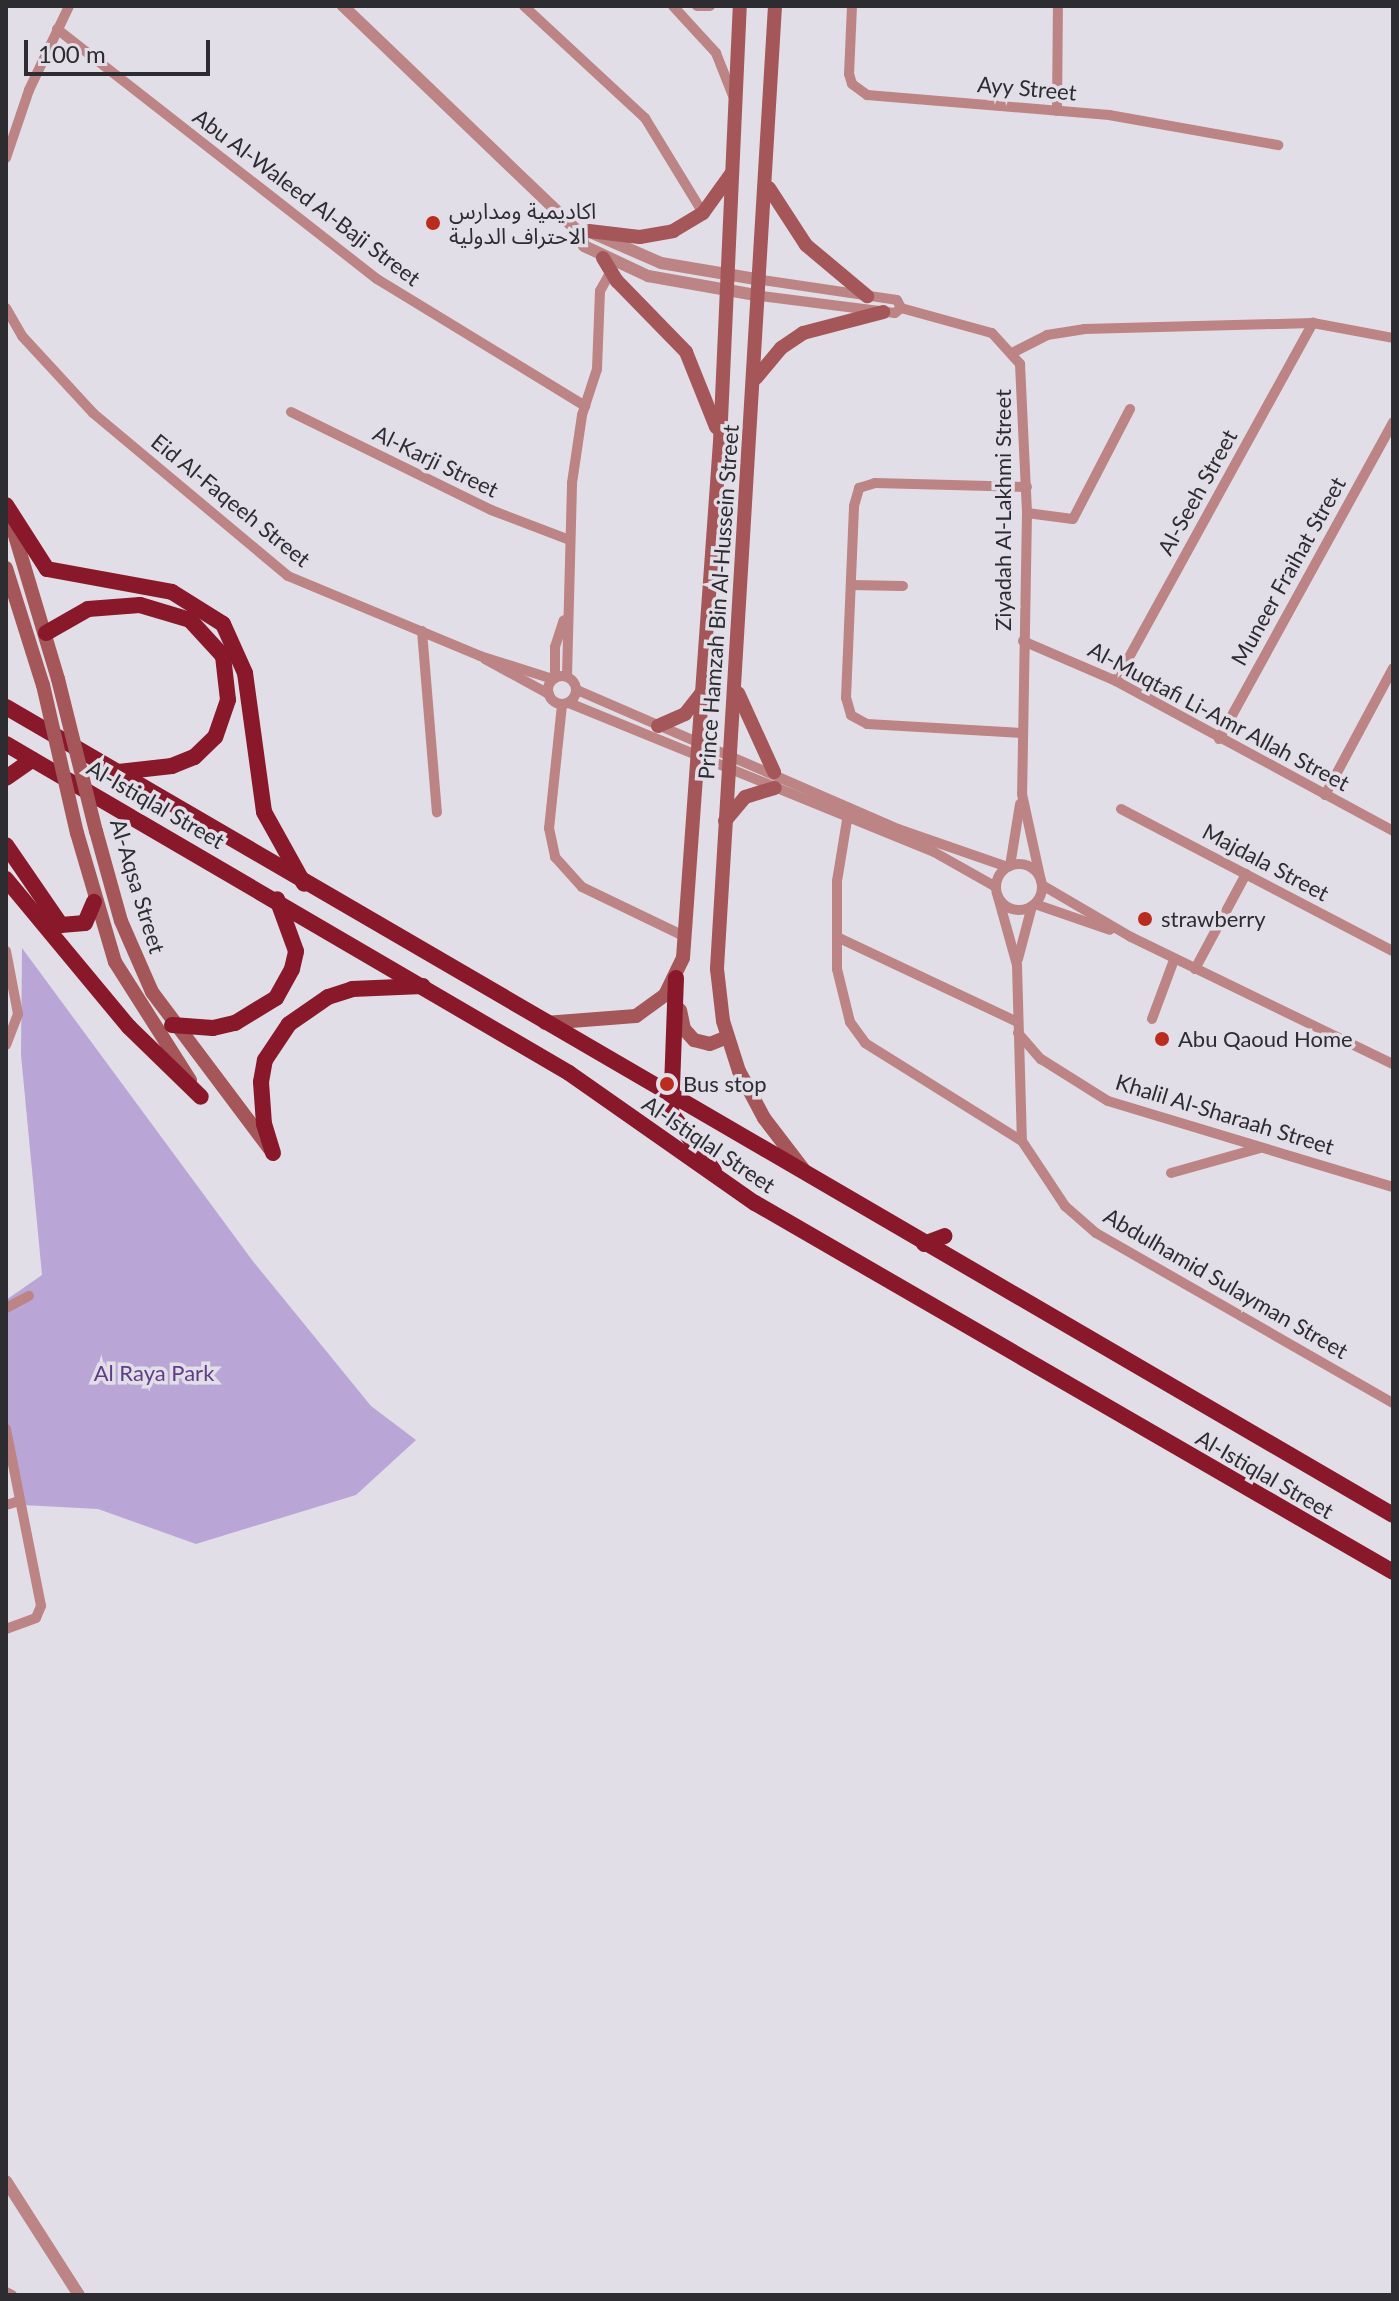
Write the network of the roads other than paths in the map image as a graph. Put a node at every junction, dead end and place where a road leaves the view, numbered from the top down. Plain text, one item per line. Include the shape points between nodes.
1 (343, 6) edge
2 (524, 6) edge
3 (673, 6) edge
4 (697, 6) edge
5 (710, 6) edge
6 (740, 6) edge
7 (775, 6) edge
8 (852, 6) edge
9 (1058, 6) edge
10 (66, 7) edge
11 (57, 29) junction
12 (734, 101) junction
13 (1057, 111) junction
14 (1278, 145) dead end
15 (6, 158) edge
16 (735, 166) junction
17 (768, 185) junction
18 (703, 213) junction
19 (585, 233) junction
20 (603, 258) junction
21 (610, 273) junction
22 (762, 280) junction
23 (727, 283) junction
24 (761, 296) junction
25 (867, 296) junction
26 (6, 308) edge
27 (901, 308) junction
28 (883, 312) junction
29 (1313, 323) junction
30 (1393, 338) edge
31 (1014, 352) junction
32 (755, 379) junction
33 (585, 406) junction
34 (1130, 409) dead end
35 (291, 412) dead end
36 (1393, 422) edge
37 (720, 442) junction
38 (1027, 487) junction
39 (6, 505) edge
40 (1027, 513) junction
41 (567, 539) junction
42 (6, 568) edge
43 (851, 585) junction
44 (903, 586) dead end
45 (565, 618) junction
46 (422, 631) junction
47 (46, 633) junction
48 (1023, 641) junction
49 (480, 656) junction
50 (1393, 668) edge
51 (567, 676) junction
52 (554, 678) junction
53 (1116, 681) junction
54 (736, 686) junction
55 (704, 689) junction
56 (577, 690) junction
57 (549, 694) junction
58 (566, 704) junction
59 (6, 707) edge
60 (635, 723) junction
61 (658, 726) junction
62 (1022, 733) junction
63 (1219, 739) junction
64 (6, 744) edge
65 (699, 749) junction
66 (32, 760) junction
67 (729, 761) junction
68 (115, 772) junction
69 (6, 778) edge
70 (775, 780) junction
71 (1022, 794) junction
72 (1325, 795) junction
73 (1121, 809) dead end
74 (437, 812) dead end
75 (848, 812) junction
76 (725, 822) junction
77 (1393, 831) edge
78 (6, 845) edge
79 (1009, 866) junction
80 (1246, 874) junction
81 (6, 879) edge
82 (1042, 883) junction
83 (305, 886) junction
84 (997, 892) junction
85 (277, 899) junction
86 (94, 902) junction
87 (1034, 905) junction
88 (686, 937) junction
89 (837, 937) junction
90 (1131, 937) junction
91 (6, 951) edge
92 (1393, 951) edge
93 (1174, 960) junction
94 (1017, 965) junction
95 (1195, 969) junction
96 (676, 978) junction
97 (423, 986) junction
98 (1152, 1019) dead end
99 (542, 1023) junction
100 (172, 1025) junction
101 (1018, 1028) junction
102 (727, 1037) junction
103 (8, 1038) edge
104 (1393, 1064) edge
105 (669, 1095) junction
106 (201, 1097) joint
107 (1022, 1141) junction
108 (1262, 1148) junction
109 (273, 1153) joint
110 (1171, 1173) dead end
111 (715, 1177) junction
112 (809, 1177) junction
113 (1393, 1187) edge
114 (945, 1236) dead end
115 (924, 1244) junction
116 (29, 1296) dead end
117 (6, 1308) edge
118 (1393, 1403) edge
119 (6, 1429) edge
120 (19, 1501) junction
121 (6, 1505) edge
122 (1393, 1515) edge
123 (1393, 1572) edge
124 (6, 1629) edge
125 (6, 2181) edge
126 (6, 2292) edge
127 (12, 2295) edge
128 (79, 2295) edge

1 - 19 street
2 - 18 street via 645,118
3 - 12 street via 716,53
4 - 5 street
6 - 12 main road, Prince Hamzah Bin Al-Hussein Street
7 - 17 main road, Prince Hamzah Bin Al-Hussein Street
8 - 13 street, Ayy Street via 849,74 858,91
9 - 13 street
10 - 11 street
11 - 15 street
11 - 33 street, Abu Al-Waleed Al-Baji Street via 377,279
12 - 16 main road, Prince Hamzah Bin Al-Hussein Street
13 - 14 street, Ayy Street via 1167,123
16 - 18 main road
16 - 23 main road, Prince Hamzah Bin Al-Hussein Street
17 - 22 main road, Prince Hamzah Bin Al-Hussein Street
17 - 25 main road via 806,245
18 - 19 main road via 652,237
19 - 20 street via 581,243
19 - 23 street
20 - 21 main road
20 - 23 street via 648,276
21 - 33 street via 599,298 597,369
21 - 37 main road via 686,352 704,385
22 - 23 street
22 - 24 main road, Prince Hamzah Bin Al-Hussein Street
22 - 25 street
23 - 24 street
23 - 37 main road, Prince Hamzah Bin Al-Hussein Street
24 - 28 street
24 - 32 main road, Prince Hamzah Bin Al-Hussein Street
25 - 27 street via 897,300
26 - 46 street, Eid Al-Faqeeh Street via 22,336 93,413 266,560 305,585
27 - 28 street
27 - 31 street via 992,333
28 - 32 main road via 803,333 781,348
29 - 30 street
29 - 31 street via 1072,330
29 - 53 street, Al-Seeh Street
31 - 38 street, Ziyadah Al-Lakhmi Street via 1023,378
32 - 54 main road, Prince Hamzah Bin Al-Hussein Street
33 - 41 street
34 - 40 street via 1073,519
35 - 41 street, Al-Karji Street via 491,510
36 - 63 street, Muneer Fraihat Street
37 - 55 main road, Prince Hamzah Bin Al-Hussein Street
38 - 40 street, Ziyadah Al-Lakhmi Street
38 - 43 street via 866,484 855,495
39 - 47 main road, Al-Aqsa Street
39 - 83 highway via 47,569 172,592 223,624 245,673 264,812
40 - 48 street, Ziyadah Al-Lakhmi Street
41 - 45 street
42 - 86 main road, Al-Aqsa Street, bridge via 43,685
43 - 44 street
43 - 62 street via 846,698 851,715 867,724
45 - 51 street
45 - 52 street via 555,647
46 - 49 street, Eid Al-Faqeeh Street
46 - 74 street
47 - 68 highway via 88,609 140,605 190,620 223,656 228,700 215,737 194,757 172,766
47 - 100 main road, Al-Aqsa Street, bridge via 96,831 136,959
48 - 53 street, Al-Muqtafi Li-Amr Allah Street
48 - 62 street, Ziyadah Al-Lakhmi Street
49 - 52 street, Eid Al-Faqeeh Street
49 - 57 street, Eid Al-Faqeeh Street
50 - 72 street
51 - 52 street
51 - 56 street
52 - 57 street
53 - 63 street, Al-Muqtafi Li-Amr Allah Street
54 - 67 main road, Prince Hamzah Bin Al-Hussein Street
54 - 70 main road
55 - 61 main road via 685,714
55 - 65 main road, Prince Hamzah Bin Al-Hussein Street
56 - 58 street
56 - 60 street
57 - 58 street, Eid Al-Faqeeh Street
58 - 60 street
58 - 88 street via 549,828 560,866 582,887
59 - 68 highway, Al-Istiqlal Street
60 - 61 street
60 - 65 street
61 - 65 street
62 - 71 street, Ziyadah Al-Lakhmi Street
63 - 72 street, Al-Muqtafi Li-Amr Allah Street
64 - 66 highway, Al-Istiqlal Street
65 - 67 street
65 - 88 main road, Prince Hamzah Bin Al-Hussein Street
66 - 69 highway
66 - 85 highway, Al-Istiqlal Street
67 - 70 street
67 - 76 main road, Prince Hamzah Bin Al-Hussein Street
68 - 83 highway, Al-Istiqlal Street
70 - 75 street
70 - 76 main road via 745,797
71 - 79 street, Ziyadah Al-Lakhmi Street
71 - 82 street, Ziyadah Al-Lakhmi Street
72 - 77 street, Al-Muqtafi Li-Amr Allah Street
73 - 80 street, Majdala Street
75 - 79 street
75 - 84 street via 955,862
75 - 89 street, Abdulhamid Sulayman Street
76 - 102 main road, Prince Hamzah Bin Al-Hussein Street via 717,969
78 - 86 highway via 61,925 85,923
79 - 82 street via 1029,866
79 - 84 street
80 - 92 street, Majdala Street
80 - 95 street
81 - 106 highway via 129,1027
82 - 87 street
82 - 90 street
83 - 99 highway, Al-Istiqlal Street
84 - 87 street via 1010,908
84 - 94 street
85 - 97 highway, Al-Istiqlal Street
85 - 100 highway via 296,951 276,998 256,1014 224,1026
86 - 106 main road, Al-Aqsa Street via 132,992
87 - 90 street
87 - 94 street
88 - 96 main road, Prince Hamzah Bin Al-Hussein Street
89 - 101 street
89 - 107 street, Abdulhamid Sulayman Street via 843,1003 865,1043
90 - 93 street
91 - 103 street via 18,1014
93 - 95 street
93 - 98 street
94 - 101 street
95 - 104 street
96 - 99 main road, Prince Hamzah Bin Al-Hussein Street via 657,1003 636,1016
96 - 102 main road via 688,1034 704,1043
96 - 105 highway
97 - 109 highway via 352,989 328,997 289,1024 265,1060 261,1082
97 - 111 highway, Al-Istiqlal Street via 569,1073
99 - 105 highway, Al-Istiqlal Street
100 - 109 main road, Al-Aqsa Street
101 - 107 street
101 - 108 street, Khalil Al-Sharaah Street via 1050,1066 1108,1101
102 - 112 main road, Prince Hamzah Bin Al-Hussein Street via 755,1103
105 - 111 highway via 677,1128 708,1160
105 - 112 highway, Al-Istiqlal Street
107 - 118 street, Abdulhamid Sulayman Street via 1065,1206 1096,1233
108 - 110 street
108 - 113 street, Khalil Al-Sharaah Street
111 - 123 highway, Al-Istiqlal Street
112 - 115 highway, Al-Istiqlal Street
114 - 115 highway
115 - 122 highway, Al-Istiqlal Street
116 - 117 street
119 - 120 street
120 - 121 street
120 - 124 street via 41,1606 36,1618
125 - 128 street
126 - 127 street

